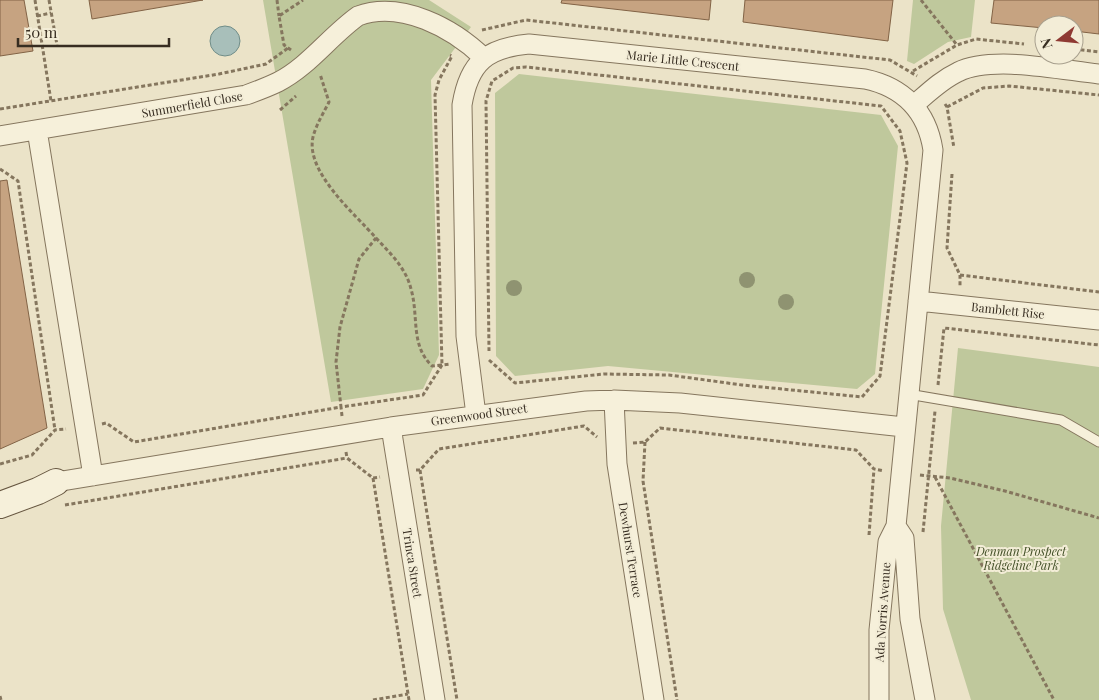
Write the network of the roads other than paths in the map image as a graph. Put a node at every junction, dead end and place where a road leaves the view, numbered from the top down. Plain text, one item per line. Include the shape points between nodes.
1 (484, 58) junction
2 (1099, 74) edge
3 (914, 104) junction
4 (37, 130) junction
5 (0, 136) edge
6 (918, 301) junction
7 (1099, 320) edge
8 (908, 394) junction
9 (614, 400) junction
10 (476, 415) junction
11 (391, 427) junction
12 (904, 427) junction
13 (1099, 442) edge
14 (93, 476) junction
15 (0, 488) edge
16 (57, 494) junction
17 (0, 505) edge
18 (896, 526) junction
19 (435, 700) edge
20 (654, 700) edge
21 (879, 700) edge
22 (925, 700) edge

1 - 3 street, Marie Little Crescent via 505,46 529,44 865,79 898,90
1 - 4 street, Summerfield Close via 458,34 415,9 399,5 382,6 359,15 279,82 246,95
1 - 10 street, Marie Little Crescent via 465,85 462,105 468,361
2 - 3 street via 1005,64 982,65 958,72
3 - 6 street, Marie Little Crescent via 931,138 932,150
4 - 5 street, Summerfield Close
4 - 14 street
6 - 7 street, Bamblett Rise
6 - 8 street, Marie Little Crescent
8 - 12 street, Marie Little Crescent
8 - 13 lane via 1060,420
9 - 10 street, Greenwood Street via 554,403
9 - 12 street, Greenwood Street
9 - 20 street, Dewhurst Terrace via 618,464
10 - 11 street, Greenwood Street
11 - 14 street, Greenwood Street
11 - 19 street, Trinca Street
12 - 18 street, Ada Norris Avenue
14 - 16 street, Greenwood Street
15 - 16 street, Greenwood Street via 35,478
16 - 17 street, Greenwood Street via 38,491
18 - 21 street, Ada Norris Avenue via 888,542 878,630
18 - 22 street, Ada Norris Avenue via 904,538 910,619

